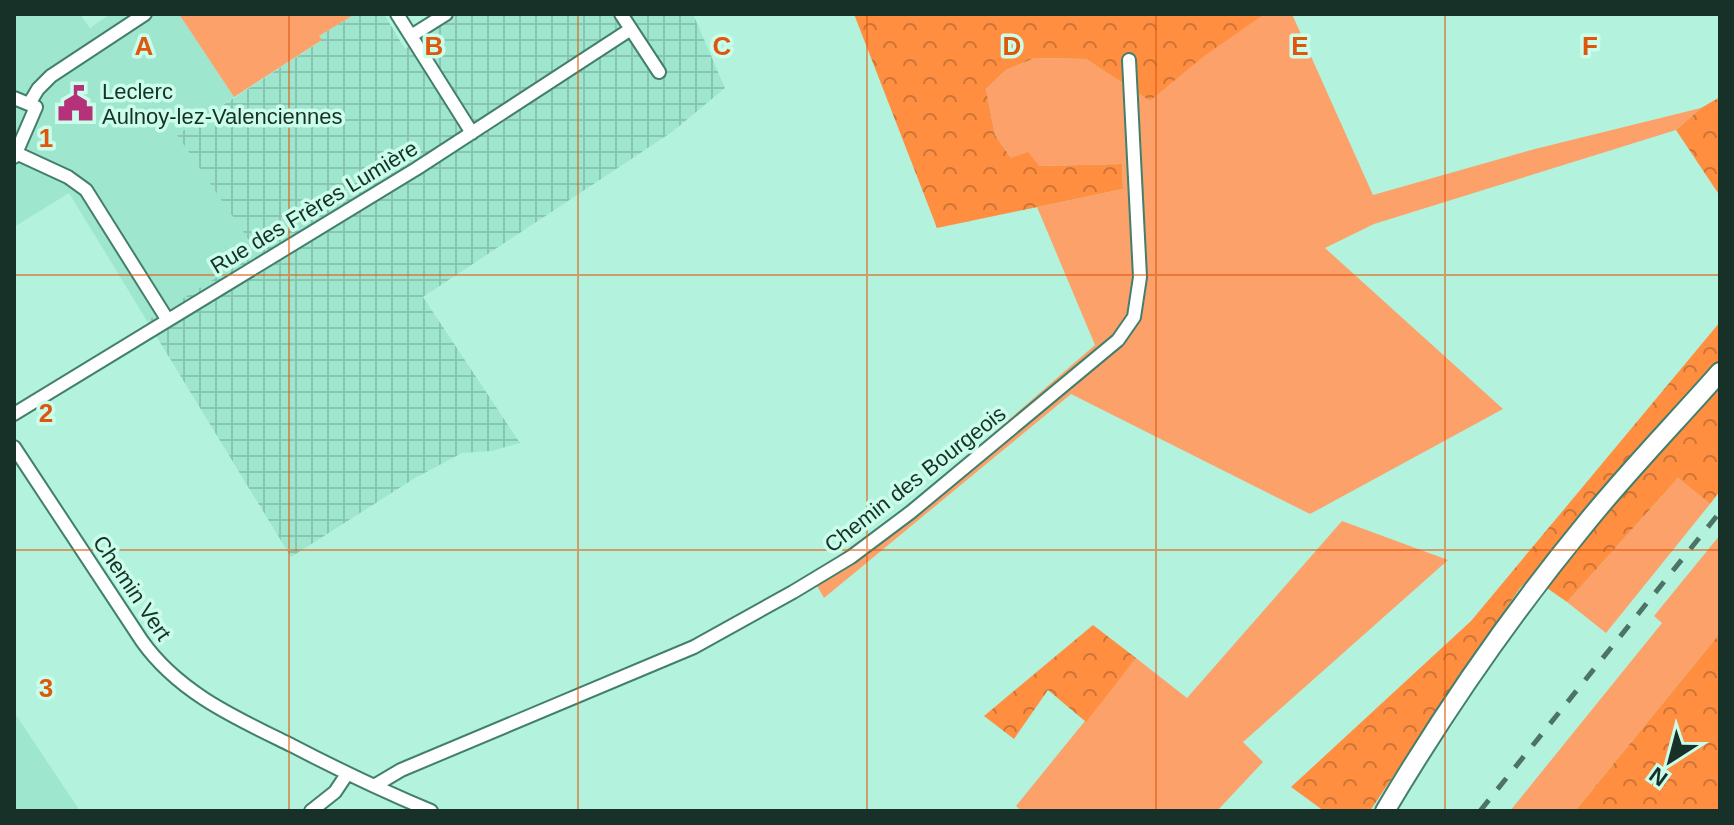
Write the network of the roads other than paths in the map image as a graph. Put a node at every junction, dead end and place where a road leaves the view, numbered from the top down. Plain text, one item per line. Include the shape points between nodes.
1 (145, 14) edge
2 (397, 14) edge
3 (446, 14) edge
4 (621, 14) edge
5 (631, 29) junction
6 (411, 36) junction
7 (1129, 60) dead end
8 (659, 72) dead end
9 (14, 98) edge
10 (29, 104) junction
11 (472, 133) junction
12 (15, 154) edge
13 (167, 319) junction
14 (1720, 372) edge
15 (14, 414) edge
16 (14, 447) edge
17 (347, 774) junction
18 (374, 786) junction
19 (311, 811) edge
20 (431, 811) edge
21 (1385, 811) edge

1 - 10 street via 51,76
2 - 6 street
3 - 6 street
4 - 5 street
5 - 8 street
5 - 11 street, Rue des Frères Lumière
6 - 11 street
7 - 18 street, Chemin des Bourgeois via 1140,277 1134,317 1118,340 900,521 793,592 694,647
9 - 10 street
10 - 12 street via 36,107
11 - 13 street, Rue des Frères Lumière
12 - 13 street via 86,190
13 - 15 street, Rue des Frères Lumière
14 - 21 street via 1551,566 1478,664
16 - 17 street, Chemin Vert via 161,665 219,709
17 - 18 street, Chemin Vert
17 - 19 street
18 - 20 street, Chemin Vert

